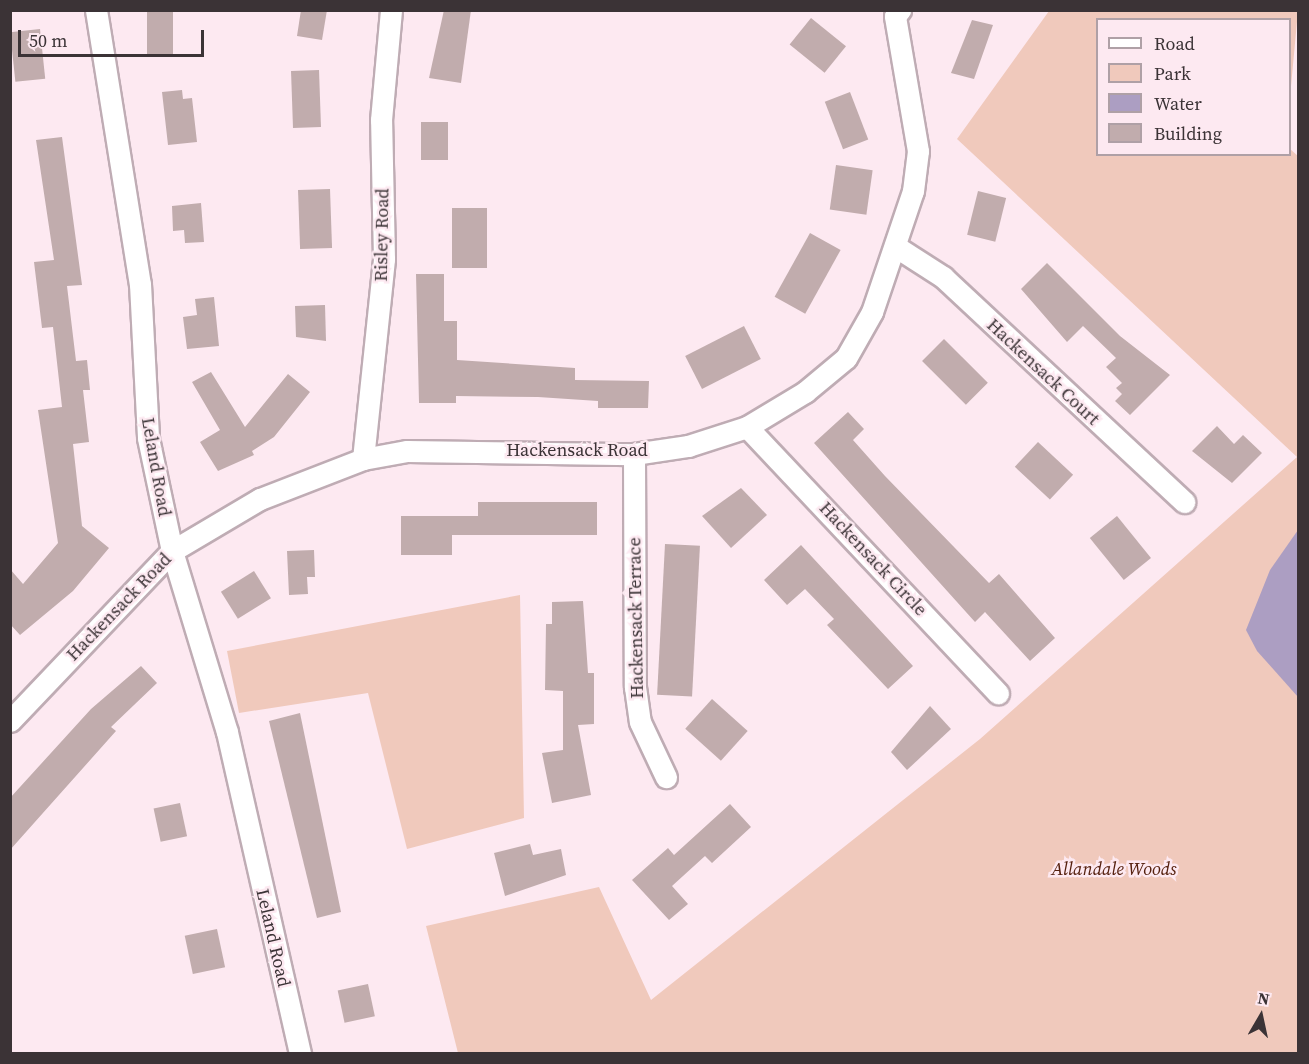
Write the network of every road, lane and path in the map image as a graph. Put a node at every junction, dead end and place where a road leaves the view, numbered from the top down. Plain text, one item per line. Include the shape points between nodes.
1 (96, 10) edge
2 (391, 10) edge
3 (894, 12) edge
4 (898, 248) junction
5 (747, 427) junction
6 (634, 454) junction
7 (363, 459) junction
8 (1184, 502) dead end
9 (172, 551) junction
10 (998, 693) dead end
11 (10, 721) edge
12 (666, 777) dead end
13 (300, 1053) edge

1 - 9 street, Leland Road via 140,284 148,438
2 - 7 street, Risley Road via 381,120 384,259
3 - 4 street, Hackensack Road via 918,151
4 - 5 street, Hackensack Road via 846,358 805,392
4 - 8 street, Hackensack Court via 943,277
5 - 6 street, Hackensack Road via 688,446
5 - 10 street, Hackensack Circle
6 - 7 street, Hackensack Road via 407,451
6 - 12 street, Hackensack Terrace via 635,687 640,722
7 - 9 street, Hackensack Road via 260,499
9 - 11 street, Hackensack Road
9 - 13 street, Leland Road via 227,732

